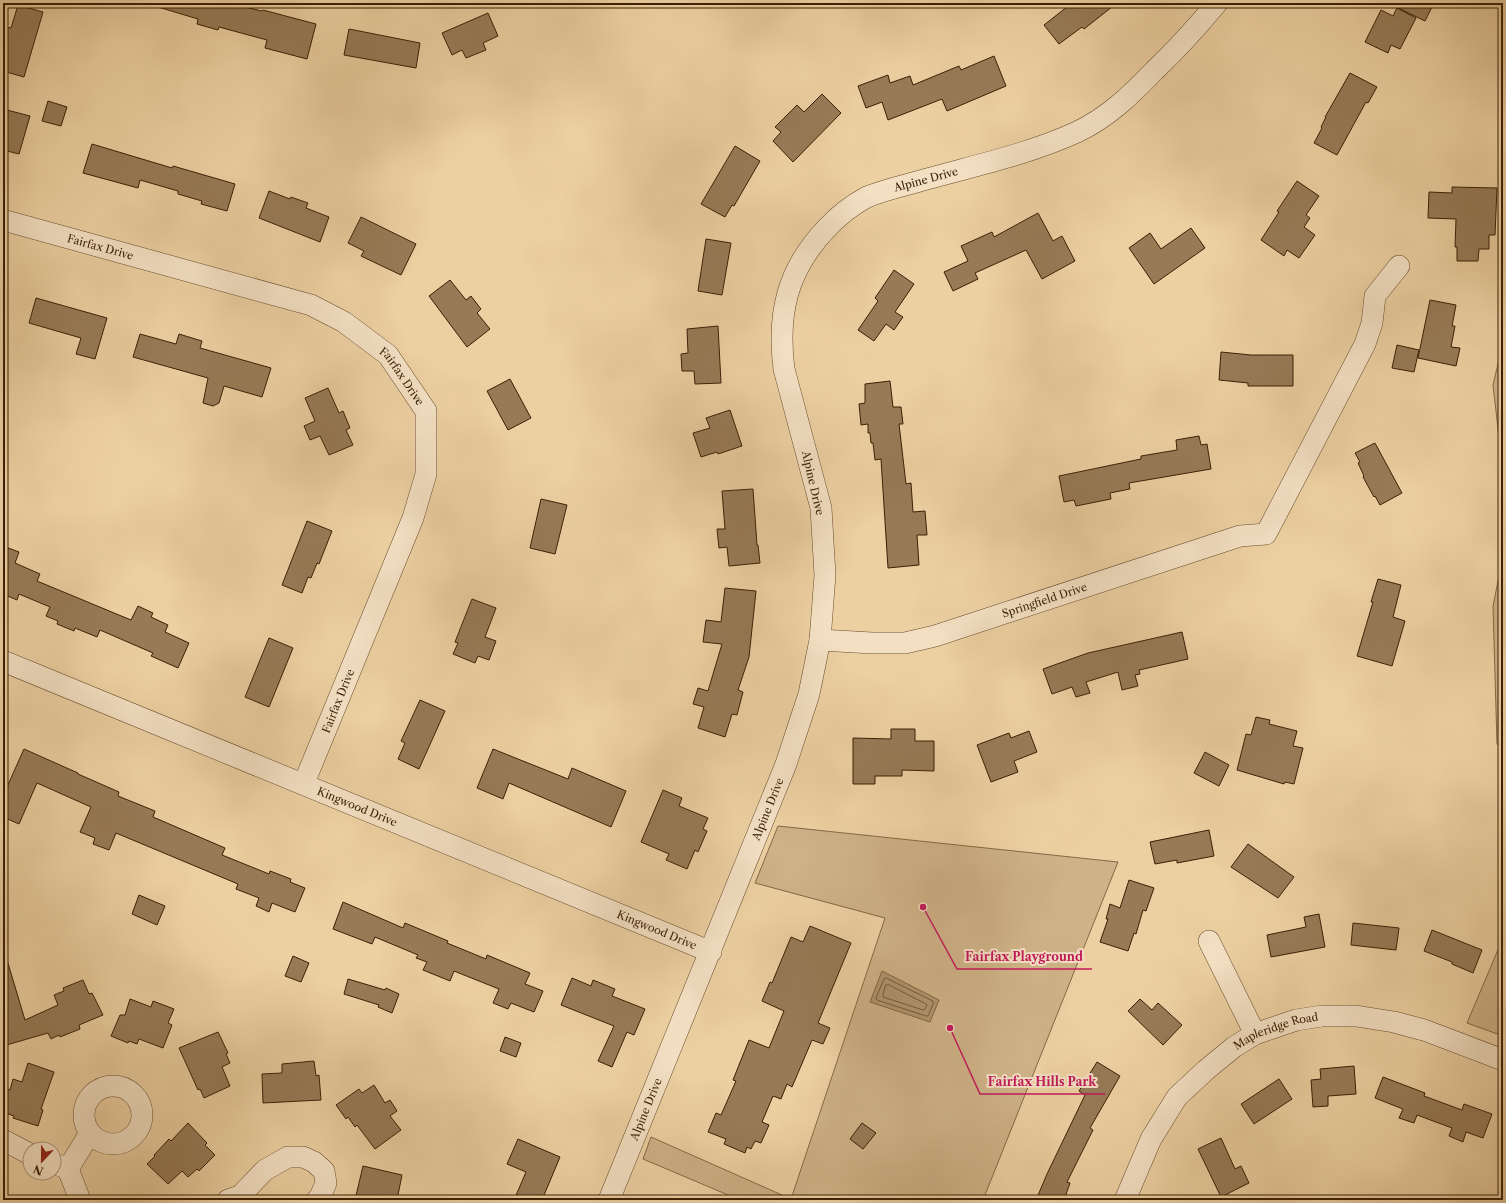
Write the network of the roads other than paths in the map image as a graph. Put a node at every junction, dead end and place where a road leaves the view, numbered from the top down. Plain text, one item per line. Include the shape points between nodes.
1 (1217, 3) edge
2 (3, 220) edge
3 (1399, 266) dead end
4 (820, 640) junction
5 (3, 661) edge
6 (304, 784) junction
7 (1209, 941) dead end
8 (711, 952) junction
9 (1255, 1034) junction
10 (1503, 1060) edge
11 (90, 1133) dead end
12 (3, 1140) edge
13 (22, 1150) edge
14 (62, 1165) edge
15 (62, 1168) edge
16 (241, 1199) edge
17 (80, 1200) edge
18 (317, 1200) edge
19 (609, 1200) edge
20 (1125, 1200) edge

1 - 4 street, Alpine Drive via 1147,79 1103,118 1078,132 1027,151 867,197 833,221 812,244 802,260 788,290 781,346 784,369 821,508 825,575
2 - 6 street, Fairfax Drive via 311,305 344,322 388,354 426,412 426,474 413,518
3 - 4 street, Springfield Drive via 1374,296 1372,323 1365,344 1266,534 1240,536 963,627 905,643
4 - 8 street, Alpine Drive via 809,694 797,735
5 - 6 street, Kingwood Drive
6 - 8 street, Kingwood Drive
7 - 9 street
8 - 19 street, Alpine Drive
9 - 10 street, Mapleridge Road via 1296,1020 1322,1016 1356,1016 1424,1030
9 - 20 street, Mapleridge Road via 1234,1047 1177,1097 1151,1139
11 - 14 street
12 - 13 street
15 - 17 street
16 - 18 street via 265,1170 288,1157 303,1157 324,1171 326,1183

